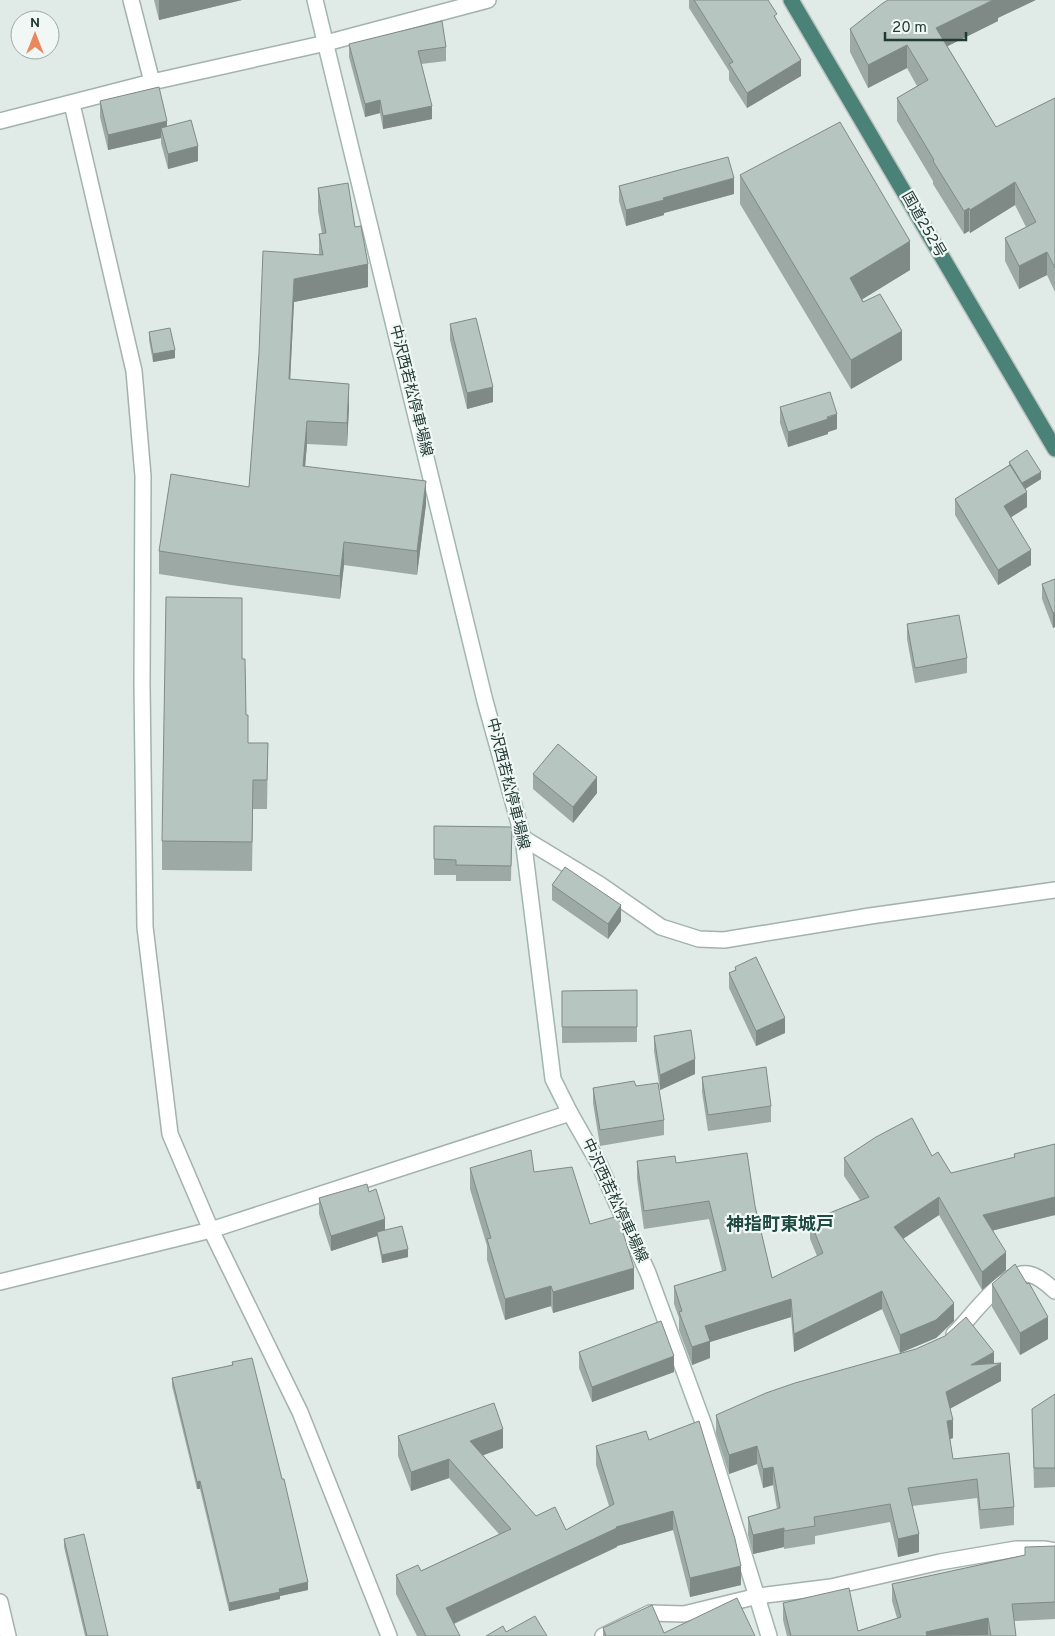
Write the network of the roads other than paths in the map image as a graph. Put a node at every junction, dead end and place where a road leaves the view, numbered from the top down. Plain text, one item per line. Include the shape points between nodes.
1 (131, 0) edge
2 (315, 0) edge
3 (488, 0) edge
4 (791, 0) edge
5 (326, 43) junction
6 (152, 82) junction
7 (72, 104) junction
8 (0, 121) edge
9 (1055, 449) edge
10 (523, 838) junction
11 (1055, 890) edge
12 (570, 1113) junction
13 (211, 1230) junction
14 (0, 1282) edge
15 (1055, 1290) edge
16 (943, 1344) edge
17 (721, 1419) edge
18 (704, 1425) junction
19 (1055, 1551) edge
20 (758, 1596) junction
21 (0, 1602) edge
22 (8, 1636) edge
23 (389, 1636) edge
24 (603, 1636) edge
25 (769, 1636) edge

1 - 6 street
2 - 5 street, 中沢西若松停車場線
3 - 5 street
4 - 9 highway, 国道252号
5 - 6 street
5 - 10 street, 中沢西若松停車場線 via 485,701
6 - 7 street
7 - 8 street
7 - 13 street via 134,371 143,476 145,927 170,1134
10 - 11 street via 661,927 699,939 724,940
10 - 12 street, 中沢西若松停車場線 via 553,1079
12 - 13 street
12 - 18 street, 中沢西若松停車場線 via 599,1164 648,1273
13 - 14 street
13 - 23 street via 300,1412
15 - 16 street via 1028,1274 1014,1276 992,1292
17 - 18 street
18 - 20 street, 中沢西若松停車場線
19 - 20 street via 1016,1549 940,1562 831,1587
20 - 24 street via 684,1614 650,1612
20 - 25 street, 中沢西若松停車場線
21 - 22 street

